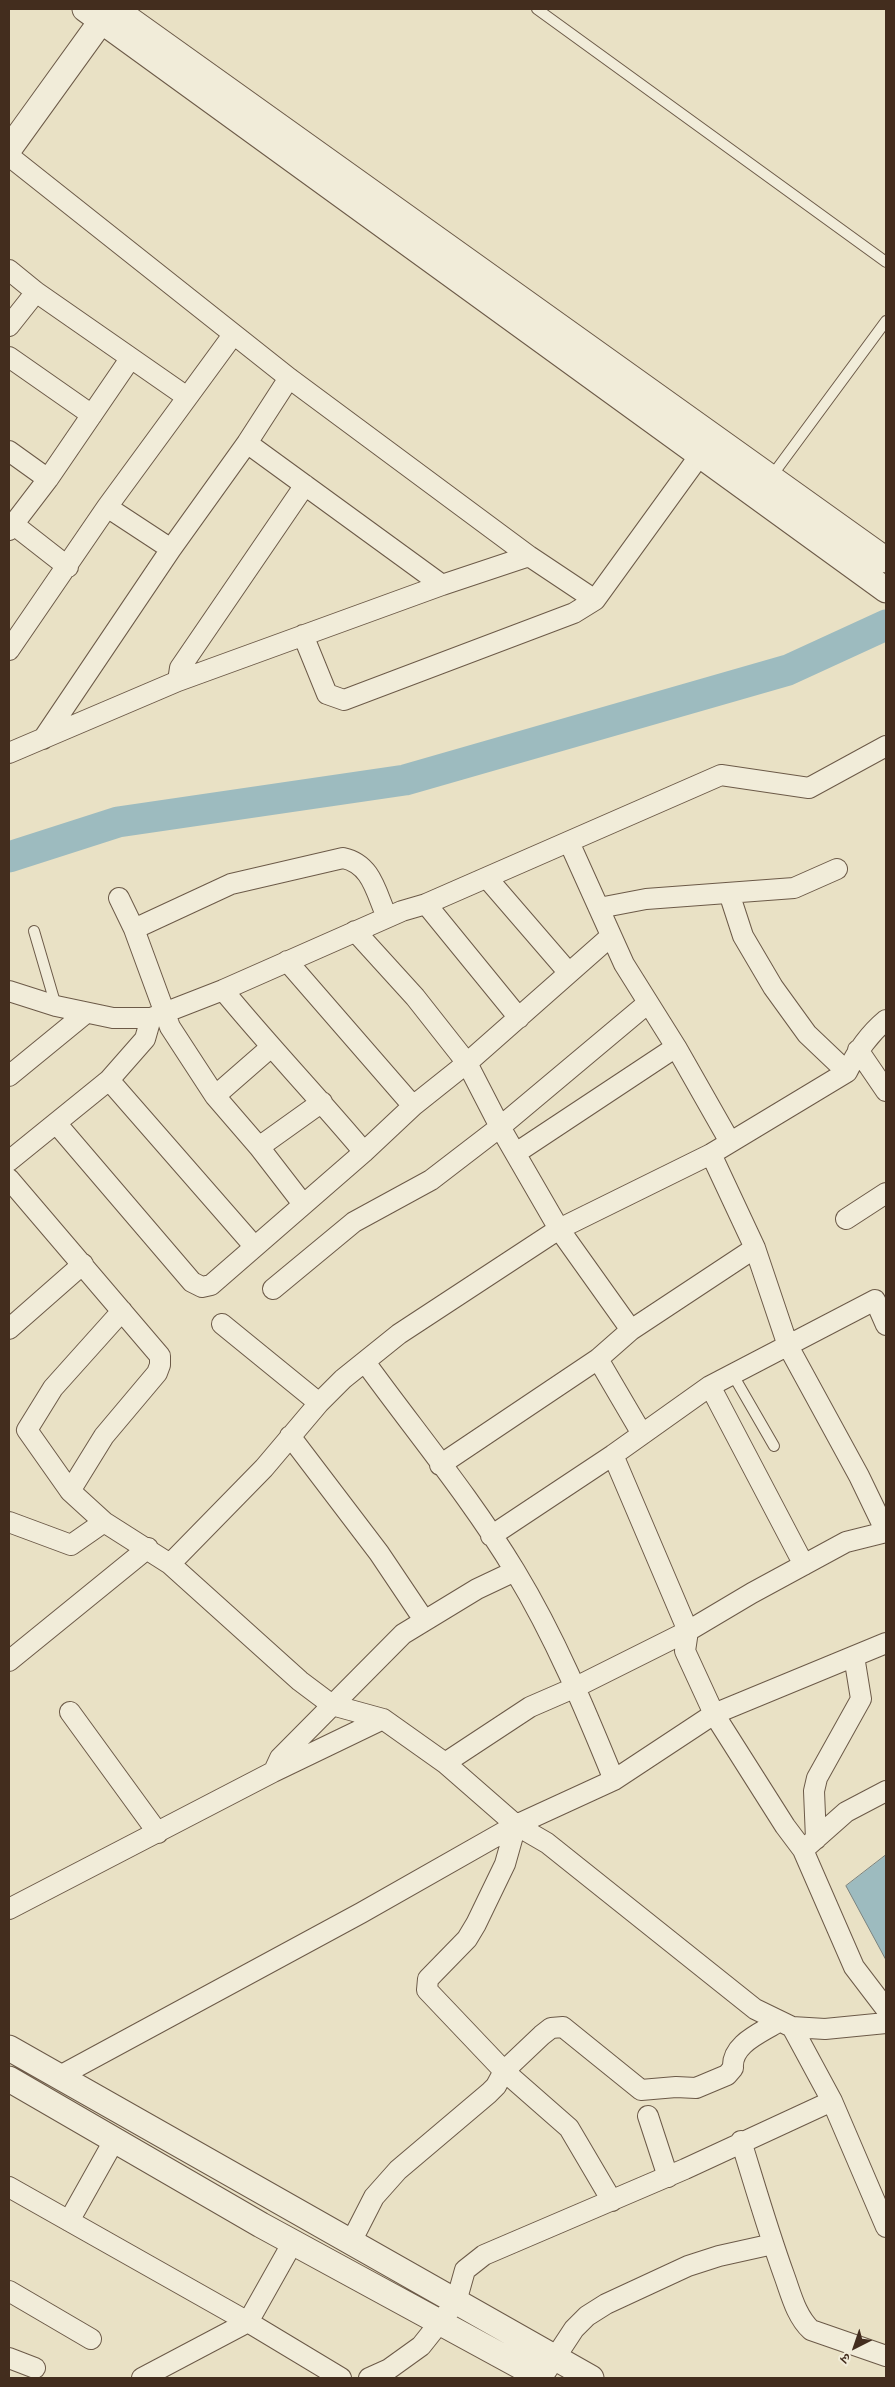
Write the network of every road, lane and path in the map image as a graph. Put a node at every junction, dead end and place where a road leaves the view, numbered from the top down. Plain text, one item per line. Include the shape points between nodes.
1 (537, 9) edge
2 (100, 11) edge
3 (9, 122) edge
4 (9, 149) edge
5 (9, 156) edge
6 (886, 262) edge
7 (9, 270) edge
8 (36, 292) junction
9 (886, 321) edge
10 (9, 326) edge
11 (233, 334) junction
12 (9, 357) edge
13 (130, 358) junction
14 (289, 378) junction
15 (186, 397) junction
16 (92, 415) junction
17 (247, 443) junction
18 (9, 451) edge
19 (700, 455) junction
20 (770, 477) junction
21 (48, 479) junction
22 (305, 485) junction
23 (107, 507) junction
24 (11, 527) edge
25 (171, 549) junction
26 (529, 556) junction
27 (886, 560) edge
28 (68, 567) junction
29 (442, 585) junction
30 (886, 590) edge
31 (595, 600) junction
32 (303, 635) junction
33 (9, 650) edge
34 (178, 681) junction
35 (43, 739) junction
36 (886, 746) edge
37 (9, 753) edge
38 (569, 842) junction
39 (837, 869) dead end
40 (487, 878) junction
41 (729, 892) junction
42 (119, 898) dead end
43 (426, 904) junction
44 (599, 908) junction
45 (387, 917) junction
46 (134, 929) junction
47 (34, 931) dead end
48 (355, 931) junction
49 (611, 936) junction
50 (287, 961) junction
51 (569, 973) junction
52 (223, 990) junction
53 (13, 997) edge
54 (648, 1003) junction
55 (56, 1006) junction
56 (86, 1013) junction
57 (158, 1015) junction
58 (519, 1018) junction
59 (886, 1020) edge
60 (676, 1047) junction
61 (270, 1048) junction
62 (858, 1050) junction
63 (467, 1063) junction
64 (846, 1072) junction
65 (9, 1076) edge
66 (109, 1080) junction
67 (886, 1091) edge
68 (215, 1096) junction
69 (322, 1102) junction
70 (413, 1106) junction
71 (56, 1123) junction
72 (500, 1127) junction
73 (730, 1142) junction
74 (259, 1147) junction
75 (364, 1152) junction
76 (516, 1153) junction
77 (710, 1154) junction
78 (9, 1161) edge
79 (9, 1179) edge
80 (886, 1193) edge
81 (303, 1204) junction
82 (846, 1219) dead end
83 (559, 1229) junction
84 (254, 1246) junction
85 (755, 1248) junction
86 (83, 1264) junction
87 (273, 1289) dead end
88 (122, 1311) junction
89 (222, 1324) dead end
90 (886, 1325) edge
91 (9, 1329) edge
92 (631, 1330) junction
93 (788, 1346) junction
94 (598, 1359) junction
95 (365, 1362) junction
96 (732, 1375) junction
97 (710, 1386) junction
98 (319, 1403) junction
99 (642, 1434) junction
100 (290, 1436) junction
101 (774, 1446) dead end
102 (614, 1455) junction
103 (440, 1465) junction
104 (70, 1492) junction
105 (9, 1522) edge
106 (104, 1522) junction
107 (886, 1532) edge
108 (491, 1536) junction
109 (148, 1548) junction
110 (170, 1564) junction
111 (804, 1565) junction
112 (515, 1571) junction
113 (424, 1620) junction
114 (688, 1631) junction
115 (886, 1643) edge
116 (854, 1656) junction
117 (9, 1661) edge
118 (576, 1687) junction
119 (332, 1705) junction
120 (70, 1712) dead end
121 (714, 1714) junction
122 (383, 1719) junction
123 (445, 1764) junction
124 (273, 1772) junction
125 (614, 1780) junction
126 (886, 1791) edge
127 (516, 1825) junction
128 (158, 1833) junction
129 (809, 1844) junction
130 (9, 1909) edge
131 (886, 2009) edge
132 (886, 2023) edge
133 (785, 2024) junction
134 (9, 2048) edge
135 (47, 2070) junction
136 (504, 2071) junction
137 (11, 2084) edge
138 (832, 2101) junction
139 (648, 2116) dead end
140 (115, 2139) junction
141 (742, 2142) junction
142 (668, 2177) junction
143 (9, 2188) edge
144 (612, 2201) junction
145 (68, 2221) junction
146 (886, 2227) edge
147 (293, 2242) junction
148 (351, 2242) junction
149 (772, 2244) junction
150 (9, 2291) edge
151 (456, 2302) junction
152 (248, 2322) junction
153 (439, 2322) junction
154 (92, 2339) dead end
155 (886, 2356) edge
156 (9, 2358) edge
157 (35, 2368) dead end
158 (546, 2371) edge
159 (142, 2378) edge
160 (340, 2378) edge
161 (369, 2378) edge
162 (591, 2378) edge

1 - 6 lane
2 - 3 street
2 - 4 street
2 - 19 street
2 - 20 street
5 - 11 street
7 - 8 street
8 - 10 street
8 - 13 street
9 - 20 lane
11 - 14 street
11 - 15 street
12 - 16 street
13 - 15 street
13 - 16 street
14 - 17 street
14 - 26 street
15 - 23 street
16 - 21 street
17 - 22 street
17 - 25 street
18 - 21 street
19 - 30 street
19 - 31 street
20 - 27 street
21 - 24 street
22 - 29 street
22 - 34 street via 180,668
23 - 25 street
23 - 28 street
24 - 28 street
25 - 35 street
26 - 29 street
26 - 31 street
28 - 33 street
29 - 32 street
31 - 32 street via 574,613 344,700 327,694
32 - 34 street
34 - 35 street
35 - 37 street
36 - 38 street via 809,788 721,775
38 - 40 street
38 - 44 street
39 - 41 street via 794,888
40 - 43 street
40 - 51 street
41 - 44 street via 646,899
41 - 64 street via 742,936 773,987 807,1034
42 - 46 street
43 - 45 street
43 - 58 street
44 - 49 street
45 - 46 street via 366,869 343,858 231,884
45 - 48 street
46 - 57 street
47 - 55 lane
48 - 50 street
48 - 63 street via 415,997
49 - 51 street
49 - 54 street
50 - 52 street
50 - 70 street
51 - 58 street
52 - 57 street
52 - 61 street
53 - 55 street
54 - 60 street
54 - 72 street
55 - 56 street
56 - 57 street via 113,1018
56 - 65 street
57 - 66 street via 145,1039
57 - 68 street via 170,1027
58 - 63 street
59 - 62 street
60 - 73 street
60 - 76 street
61 - 68 street
61 - 69 street
62 - 64 street
62 - 67 street
63 - 70 street
63 - 72 street
64 - 73 street
66 - 71 street
66 - 84 street
68 - 74 street
69 - 74 street
69 - 75 street
70 - 75 street
71 - 78 street
71 - 84 street via 192,1282 202,1287 211,1285
72 - 76 street
72 - 87 street via 431,1180 354,1222
73 - 77 street
74 - 81 street
75 - 81 street
76 - 83 street
77 - 83 street
77 - 85 street
79 - 86 street
80 - 82 street
81 - 84 street
83 - 92 street
83 - 95 street via 399,1334
85 - 92 street
85 - 93 street
86 - 88 street
86 - 91 street
88 - 104 street via 160,1356 160,1365 157,1373 104,1436
88 - 104 street via 53,1388 27,1430
89 - 98 street
90 - 93 street via 875,1300
92 - 94 street
93 - 96 street
93 - 107 street
94 - 99 street
94 - 103 street
95 - 98 street via 343,1378
95 - 103 street
96 - 97 street
96 - 101 lane
97 - 99 street
97 - 111 street
98 - 100 street
99 - 102 street
100 - 110 street via 264,1468
100 - 113 street via 379,1553
102 - 108 street
102 - 114 street
103 - 108 street
104 - 106 street
105 - 106 street via 71,1545
106 - 109 street
107 - 111 street via 846,1542
108 - 112 street
109 - 110 street
109 - 117 street
110 - 119 street via 300,1681
111 - 114 street
112 - 113 street via 476,1589
112 - 118 street
113 - 119 street via 403,1634
114 - 118 street
114 - 121 street via 685,1651
115 - 116 street
116 - 121 street
116 - 129 street via 862,1699 817,1778
118 - 123 street via 530,1707
118 - 125 street
119 - 122 street
119 - 124 street via 280,1758
120 - 128 street
121 - 125 street
121 - 129 street via 785,1826
122 - 123 street
122 - 124 street
123 - 127 street
124 - 128 street
125 - 127 street
126 - 129 street via 846,1812
127 - 133 street via 547,1843 754,2009
127 - 135 street via 361,1913
127 - 136 street via 505,1864 468,1939 428,1979 426,1985 427,1990
128 - 130 street
129 - 131 street via 854,1967
132 - 133 street via 825,2029
133 - 136 street via 738,2048 732,2058 733,2068 727,2075 696,2088 641,2090 574,2034 557,2026
133 - 138 street
134 - 135 street
135 - 137 street
135 - 148 street
136 - 144 street via 569,2128
136 - 148 street via 490,2093 398,2170 374,2197
137 - 140 street
138 - 141 street
138 - 146 street
139 - 142 street
140 - 145 street
140 - 147 street
141 - 142 street
141 - 149 street
142 - 144 street
143 - 145 street
144 - 151 street via 484,2255 465,2270
145 - 152 street
147 - 152 street
147 - 153 street
148 - 151 street
149 - 155 street via 798,2312 811,2330
149 - 158 street via 688,2266 606,2304 574,2329
150 - 154 street
151 - 153 street
151 - 158 street
152 - 159 street
152 - 160 street
153 - 158 street
153 - 161 street via 421,2346 389,2369
156 - 157 street
158 - 162 street

